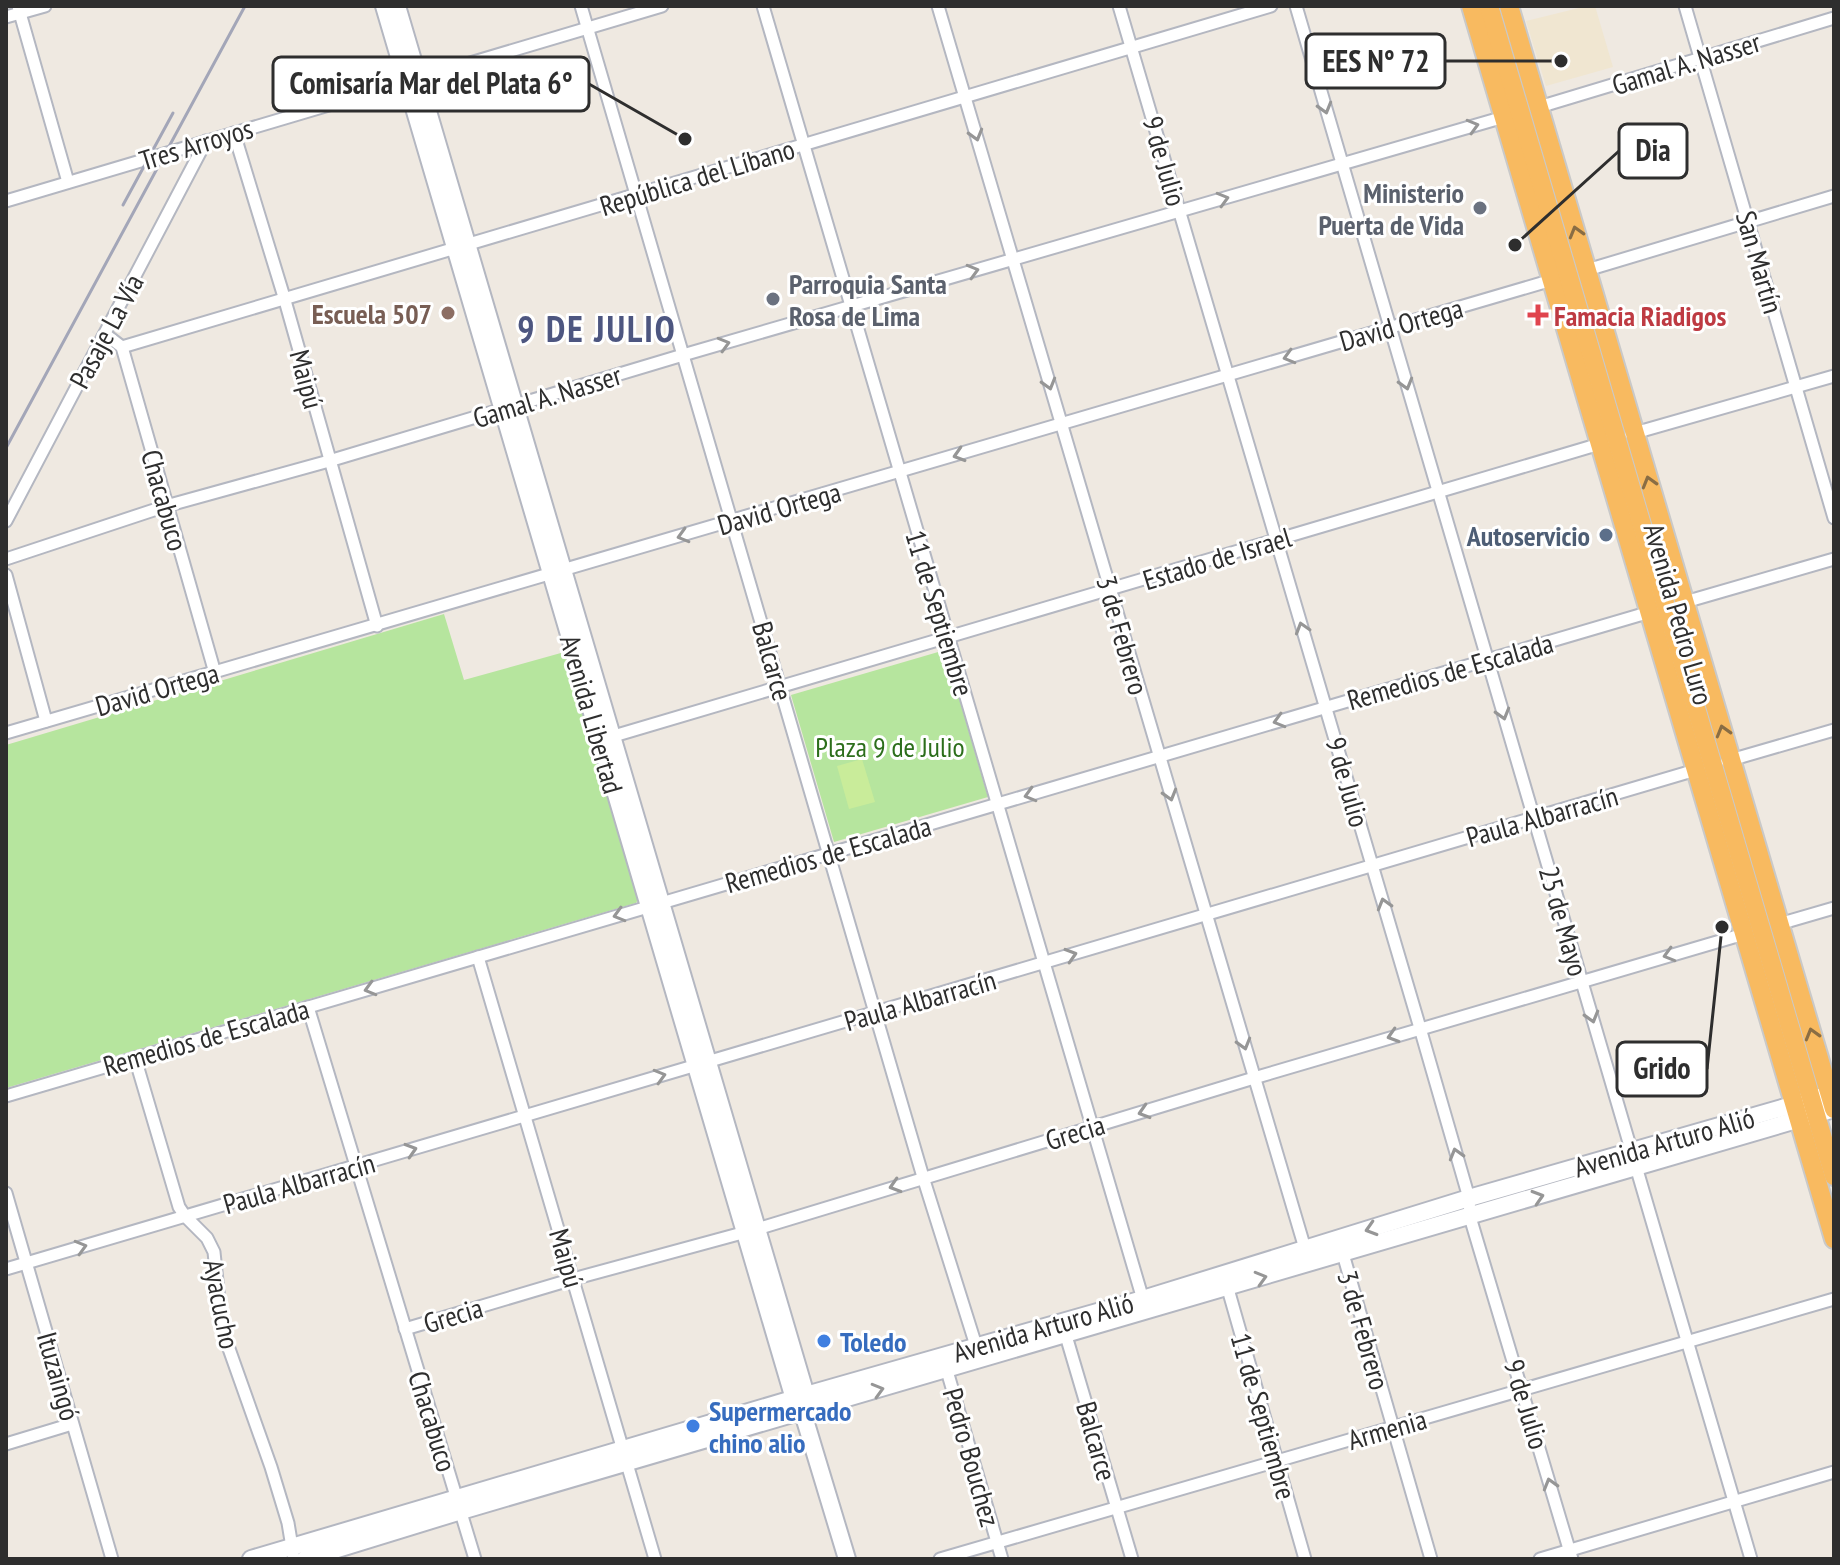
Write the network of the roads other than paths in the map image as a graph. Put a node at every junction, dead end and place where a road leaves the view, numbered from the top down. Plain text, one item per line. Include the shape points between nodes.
1 (45, 6) edge
2 (384, 6) edge
3 (397, 6) edge
4 (581, 6) edge
5 (662, 6) edge
6 (763, 6) edge
7 (938, 6) edge
8 (1119, 6) edge
9 (1271, 6) edge
10 (1296, 6) edge
11 (1471, 6) edge
12 (1489, 6) edge
13 (1509, 6) edge
14 (1685, 6) edge
15 (19, 9) edge
16 (6, 17) edge
17 (1834, 18) edge
18 (588, 28) junction
19 (1131, 48) junction
20 (1701, 58) junction
21 (413, 80) junction
22 (965, 97) junction
23 (1539, 107) junction
24 (1504, 117) junction
25 (234, 133) junction
26 (206, 141) junction
27 (805, 145) junction
28 (1342, 164) junction
29 (68, 182) junction
30 (636, 195) junction
31 (1834, 196) edge
32 (6, 201) edge
33 (1180, 211) junction
34 (1748, 221) junction
35 (462, 247) junction
36 (1013, 260) junction
37 (1587, 270) junction
38 (1552, 280) junction
39 (284, 297) junction
40 (853, 306) junction
41 (1390, 327) junction
42 (105, 334) junction
43 (122, 347) junction
44 (683, 355) junction
45 (1228, 375) junction
46 (1834, 376) edge
47 (1796, 387) junction
48 (509, 407) junction
49 (1061, 424) junction
50 (1617, 438) junction
51 (329, 461) junction
52 (899, 473) junction
53 (1438, 491) junction
54 (166, 506) junction
55 (1834, 518) edge
56 (6, 521) edge
57 (732, 521) junction
58 (1277, 541) junction
59 (6, 559) edge
60 (1834, 559) edge
61 (558, 573) junction
62 (6, 575) edge
63 (1110, 590) junction
64 (1685, 602) junction
65 (1650, 612) junction
66 (377, 626) junction
67 (948, 638) junction
68 (1487, 660) junction
69 (215, 673) junction
70 (780, 687) junction
71 (1326, 708) junction
72 (46, 721) junction
73 (1834, 730) edge
74 (6, 733) edge
75 (606, 739) junction
76 (1159, 757) junction
77 (1713, 765) junction
78 (998, 804) junction
79 (1534, 818) junction
80 (829, 854) junction
81 (1373, 866) junction
82 (655, 905) junction
83 (1834, 908) edge
84 (1206, 915) junction
85 (1779, 924) junction
86 (1744, 934) junction
87 (478, 957) junction
88 (1045, 963) junction
89 (1581, 980) junction
90 (308, 1007) junction
91 (875, 1013) junction
92 (1420, 1028) junction
93 (135, 1058) junction
94 (702, 1064) junction
95 (1254, 1078) junction
96 (6, 1096) edge
97 (1819, 1105) edge
98 (525, 1116) junction
99 (1093, 1127) junction
100 (1633, 1159) junction
101 (355, 1166) junction
102 (1834, 1176) edge
103 (923, 1177) junction
104 (6, 1193) edge
105 (1469, 1198) junction
106 (185, 1216) junction
107 (1470, 1217) junction
108 (751, 1231) junction
109 (1834, 1239) edge
110 (1341, 1247) junction
111 (1307, 1257) junction
112 (26, 1263) junction
113 (6, 1269) edge
114 (573, 1279) junction
115 (1225, 1281) junction
116 (1834, 1299) edge
117 (1145, 1305) junction
118 (1064, 1328) junction
119 (405, 1329) junction
120 (1687, 1342) junction
121 (978, 1353) junction
122 (944, 1363) junction
123 (1523, 1390) junction
124 (802, 1407) junction
125 (72, 1424) junction
126 (1392, 1427) junction
127 (6, 1444) edge
128 (625, 1456) junction
129 (1277, 1461) junction
130 (1834, 1472) edge
131 (1734, 1501) junction
132 (459, 1504) junction
133 (1117, 1508) junction
134 (997, 1542) junction
135 (292, 1553) edge
136 (1571, 1555) edge
137 (112, 1559) edge
138 (251, 1559) edge
139 (305, 1559) edge
140 (475, 1559) edge
141 (655, 1559) edge
142 (847, 1559) edge
143 (940, 1559) edge
144 (1002, 1559) edge
145 (1132, 1559) edge
146 (1305, 1559) edge
147 (1431, 1559) edge
148 (1540, 1559) edge
149 (1751, 1559) edge

1 - 15 street
2 - 21 main road, Avenida Libertad
3 - 21 main road, Avenida Libertad
4 - 18 street, Balcarce
5 - 18 street, Tres Arroyos
6 - 27 street, 11 de Septiembre
7 - 22 street, 3 de Febrero
8 - 19 street, 9 de Julio
9 - 19 street, República del Líbano
10 -> 28 street, 25 de Mayo
11 - 24 highway, Avenida Pedro Luro
12 - 50 highway, Avenida Pedro Luro
13 - 23 highway, Avenida Pedro Luro
14 - 20 street, San Martín
15 - 16 street
15 - 29 street
17 - 20 street, Gamal A. Nasser
18 - 21 street, Tres Arroyos
18 - 30 street, Balcarce
19 - 22 street, República del Líbano
19 - 33 street, 9 de Julio
20 - 23 street, Gamal A. Nasser
20 - 34 street, San Martín
21 - 25 street, Tres Arroyos
21 - 35 main road, Avenida Libertad
22 - 27 street, República del Líbano
22 -> 36 street, 3 de Febrero
37 -> 23 highway, Avenida Pedro Luro
28 -> 24 street, Gamal A. Nasser
24 - 38 highway, Avenida Pedro Luro
25 - 26 street, Tres Arroyos
25 - 39 street, Maipú
26 - 29 street, Tres Arroyos
26 - 42 street, Pasaje La Vía
27 - 30 street, República del Líbano
27 - 40 street, 11 de Septiembre
33 -> 28 street, Gamal A. Nasser
28 - 41 street, 25 de Mayo
29 - 32 street, Tres Arroyos
30 - 35 street, República del Líbano
30 - 44 street, Balcarce
31 - 34 street
33 - 36 street, Gamal A. Nasser
33 - 45 street, 9 de Julio
34 - 37 street
34 - 47 street, San Martín
35 - 39 street, República del Líbano
35 - 48 main road, Avenida Libertad
40 -> 36 street, Gamal A. Nasser
36 -> 49 street, 3 de Febrero
37 - 50 highway, Avenida Pedro Luro
38 - 41 street, David Ortega
38 - 50 highway, Avenida Pedro Luro
39 - 43 street, República del Líbano
39 - 51 street, Maipú
44 -> 40 street, Gamal A. Nasser
40 - 52 street, 11 de Septiembre
41 -> 45 street, David Ortega
41 -> 53 street, 25 de Mayo
42 - 43 street
42 - 56 street, Pasaje La Vía
43 - 54 street, Chacabuco
44 - 48 street, Gamal A. Nasser
44 - 57 street, Balcarce
45 - 49 street, David Ortega
45 - 58 street, 9 de Julio
46 - 47 street, Estado de Israel
47 - 50 street, Estado de Israel
47 - 55 street, San Martín
48 - 51 street, Gamal A. Nasser
48 - 61 main road, Avenida Libertad
49 -> 52 street, David Ortega
49 - 63 street, 3 de Febrero
50 - 53 street, Estado de Israel
64 -> 50 highway, Avenida Pedro Luro
50 - 65 highway, Avenida Pedro Luro
50 - 77 highway, Avenida Pedro Luro
51 - 54 street, Gamal A. Nasser
51 - 66 street, Maipú
52 - 57 street, David Ortega
52 - 67 street, 11 de Septiembre
53 - 58 street, Estado de Israel
53 - 68 street, 25 de Mayo
54 - 59 street, Gamal A. Nasser
54 - 69 street, Chacabuco
57 -> 61 street, David Ortega
57 - 70 street, Balcarce
58 - 63 street, Estado de Israel
71 -> 58 street, 9 de Julio
60 - 64 street
61 - 66 street, David Ortega
61 - 75 main road, Avenida Libertad
62 - 72 street
63 - 67 street, Estado de Israel
63 - 76 street, 3 de Febrero
77 -> 64 highway, Avenida Pedro Luro
65 - 68 street, Remedios de Escalada
65 - 77 highway, Avenida Pedro Luro
66 - 69 street, David Ortega
67 - 70 street, Estado de Israel
67 - 78 street, 11 de Septiembre
68 - 71 street, Remedios de Escalada
68 -> 79 street, 25 de Mayo
69 - 72 street, David Ortega
70 - 75 street, Estado de Israel
70 - 80 street, Balcarce
71 -> 76 street, Remedios de Escalada
71 - 81 street, 9 de Julio
72 - 74 street, David Ortega
73 - 77 street, Paula Albarracín
75 - 82 main road, Avenida Libertad
76 -> 78 street, Remedios de Escalada
76 -> 84 street, 3 de Febrero
77 - 79 street, Paula Albarracín
77 - 85 highway, Avenida Pedro Luro
77 - 86 highway, Avenida Pedro Luro
77 - 97 highway, Avenida Pedro Luro
78 - 80 street, Remedios de Escalada
78 - 88 street, 11 de Septiembre
79 - 81 street, Paula Albarracín
79 - 89 street, 25 de Mayo
80 - 82 street, Remedios de Escalada
80 - 91 street, Balcarce
81 - 84 street, Paula Albarracín
92 -> 81 street, 9 de Julio
82 -> 87 street, Remedios de Escalada
82 - 94 main road, Avenida Libertad
83 - 85 street
88 -> 84 street, Paula Albarracín
84 -> 95 street, 3 de Febrero
97 -> 85 highway, Avenida Pedro Luro
86 -> 89 street, Grecia
86 - 97 highway, Avenida Pedro Luro
87 -> 90 street, Remedios de Escalada
87 - 98 street, Maipú
88 - 91 street, Paula Albarracín
88 - 99 street, 11 de Septiembre
89 - 92 street, Grecia
89 -> 100 street, 25 de Mayo
90 - 93 street, Remedios de Escalada
90 - 101 street, Chacabuco
91 - 94 street, Paula Albarracín
91 - 103 street, Balcarce
92 -> 95 street, Grecia
105 -> 92 street, 9 de Julio
93 - 96 street, Remedios de Escalada
93 - 106 street, Ayacucho
98 -> 94 street, Paula Albarracín
94 - 108 main road, Avenida Libertad
95 -> 99 street, Grecia
95 - 111 street, 3 de Febrero
97 - 100 main road, Avenida Arturo Alió
97 - 102 highway, Avenida Pedro Luro
97 - 109 highway, Avenida Pedro Luro
101 -> 98 street, Paula Albarracín
98 - 114 street, Maipú
99 - 103 street, Grecia
99 - 117 street, 11 de Septiembre
100 - 105 main road, Avenida Arturo Alió
107 -> 100 main road, Avenida Arturo Alió
100 - 120 street, 25 de Mayo
101 - 106 street, Paula Albarracín
101 - 119 street, Chacabuco
103 -> 108 street, Grecia
103 - 121 street, Balcarce
104 - 112 street, Ituzaingó
105 - 107 street, 9 de Julio
105 -> 110 main road, Avenida Arturo Alió
112 -> 106 street, Paula Albarracín
106 - 135 street, Ayacucho via 214,1252 222,1329 271,1467
107 - 110 main road, Avenida Arturo Alió
107 - 123 street, 9 de Julio
108 - 114 street, Grecia
108 - 124 main road, Avenida Libertad
110 - 111 main road, Avenida Arturo Alió
110 - 126 street, 3 de Febrero
111 - 115 main road, Avenida Arturo Alió
112 - 113 street, Paula Albarracín
112 - 125 street, Ituzaingó
114 - 119 street, Grecia
114 - 128 street, Maipú
115 - 117 main road, Avenida Arturo Alió
115 - 129 street, 11 de Septiembre
116 - 120 street, Armenia
117 - 118 main road, Avenida Arturo Alió
118 - 121 main road, Avenida Arturo Alió
118 - 133 street, Balcarce
119 - 132 street, Chacabuco
120 - 123 street, Armenia
120 - 131 street, 25 de Mayo
121 - 122 main road, Avenida Arturo Alió
122 - 124 main road, Avenida Arturo Alió
122 - 134 street, Pedro Bouchez
123 - 126 street, Armenia
136 -> 123 street, 9 de Julio
124 - 128 main road, Avenida Arturo Alió
124 - 142 main road, Avenida Libertad
125 - 127 street
125 - 137 street, Ituzaingó
126 - 129 street, Armenia
126 - 147 street, 3 de Febrero
128 - 132 main road, Avenida Arturo Alió
128 - 141 street, Maipú
129 - 133 street, Armenia
129 - 146 street, 11 de Septiembre
130 - 131 street
131 - 136 street
131 - 149 street, 25 de Mayo
132 - 135 main road, Avenida Arturo Alió
132 - 139 main road, Avenida Arturo Alió
132 - 140 street, Chacabuco
133 - 134 street, Armenia
133 - 145 street, Balcarce
134 - 143 street, Armenia
134 - 144 street, Pedro Bouchez
135 - 138 main road, Avenida Arturo Alió
136 - 148 street

